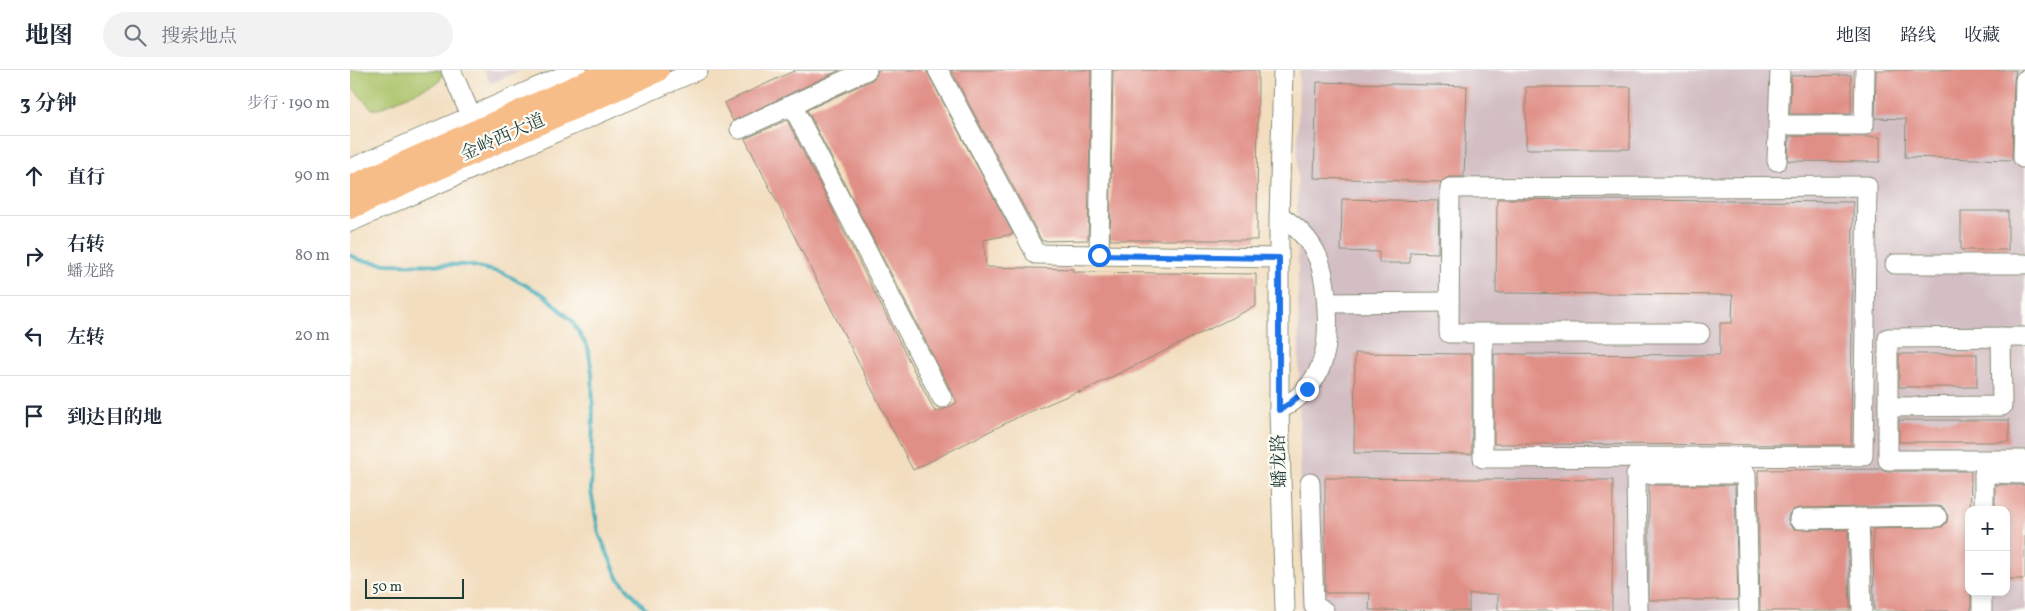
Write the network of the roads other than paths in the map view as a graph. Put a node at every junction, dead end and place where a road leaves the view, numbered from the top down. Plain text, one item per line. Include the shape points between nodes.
1 (451, 70) edge
2 (615, 70) edge
3 (657, 70) edge
4 (698, 70) edge
5 (867, 70) edge
6 (938, 70) edge
7 (1102, 70) edge
8 (1283, 70) edge
9 (1780, 70) edge
10 (1865, 70) edge
11 (572, 71) edge
12 (2025, 80) edge
13 (792, 105) junction
14 (471, 116) junction
15 (1778, 125) junction
16 (740, 130) dead end
17 (2023, 158) dead end
18 (1777, 161) dead end
19 (350, 169) edge
20 (350, 188) edge
21 (1280, 216) junction
22 (350, 217) edge
23 (1099, 255) junction
24 (1279, 258) junction
25 (1894, 264) dead end
26 (2025, 264) edge
27 (1449, 302) junction
28 (1327, 303) junction
29 (1700, 332) dead end
30 (1483, 333) junction
31 (2001, 337) junction
32 (2025, 337) edge
33 (942, 398) dead end
34 (1888, 407) junction
35 (1279, 410) junction
36 (2025, 460) edge
37 (2025, 474) edge
38 (1310, 483) dead end
39 (1984, 506) edge
40 (1937, 517) dead end
41 (1859, 518) junction
42 (1799, 519) dead end
43 (1982, 596) edge
44 (1285, 611) edge
45 (1324, 611) edge
46 (1638, 611) edge
47 (1749, 611) edge
48 (1862, 611) edge
49 (1982, 611) edge

1 - 14 street
2 - 20 main road, 金岭西大道
3 - 22 main road, 金岭西大道
4 - 22 street
5 - 13 street
6 - 23 street via 1036,254
7 - 23 street
8 - 21 street, 蟠龙路
9 - 15 street
10 - 15 street via 1864,125
11 - 14 street
12 - 17 street
13 - 16 street
13 - 33 street
14 - 19 street
15 - 18 street
21 - 24 street, 蟠龙路
21 - 28 street via 1301,232 1317,254 1325,278
23 - 24 street
24 - 35 street, 蟠龙路
25 - 26 street
27 - 28 street
27 - 30 street via 1449,333
27 - 30 street via 1450,188 1867,186 1862,456 1483,458
28 - 35 street via 1328,336 1320,370 1303,393
29 - 30 street
31 - 32 street
31 - 34 street via 1888,338
31 - 34 street via 2002,406
34 - 36 street via 1888,460
35 - 44 street, 蟠龙路
37 - 39 street via 1984,473
38 - 45 street via 1314,606
40 - 41 street
41 - 42 street
41 - 48 street
43 - 49 street
46 - 47 street via 1636,474 1746,474

